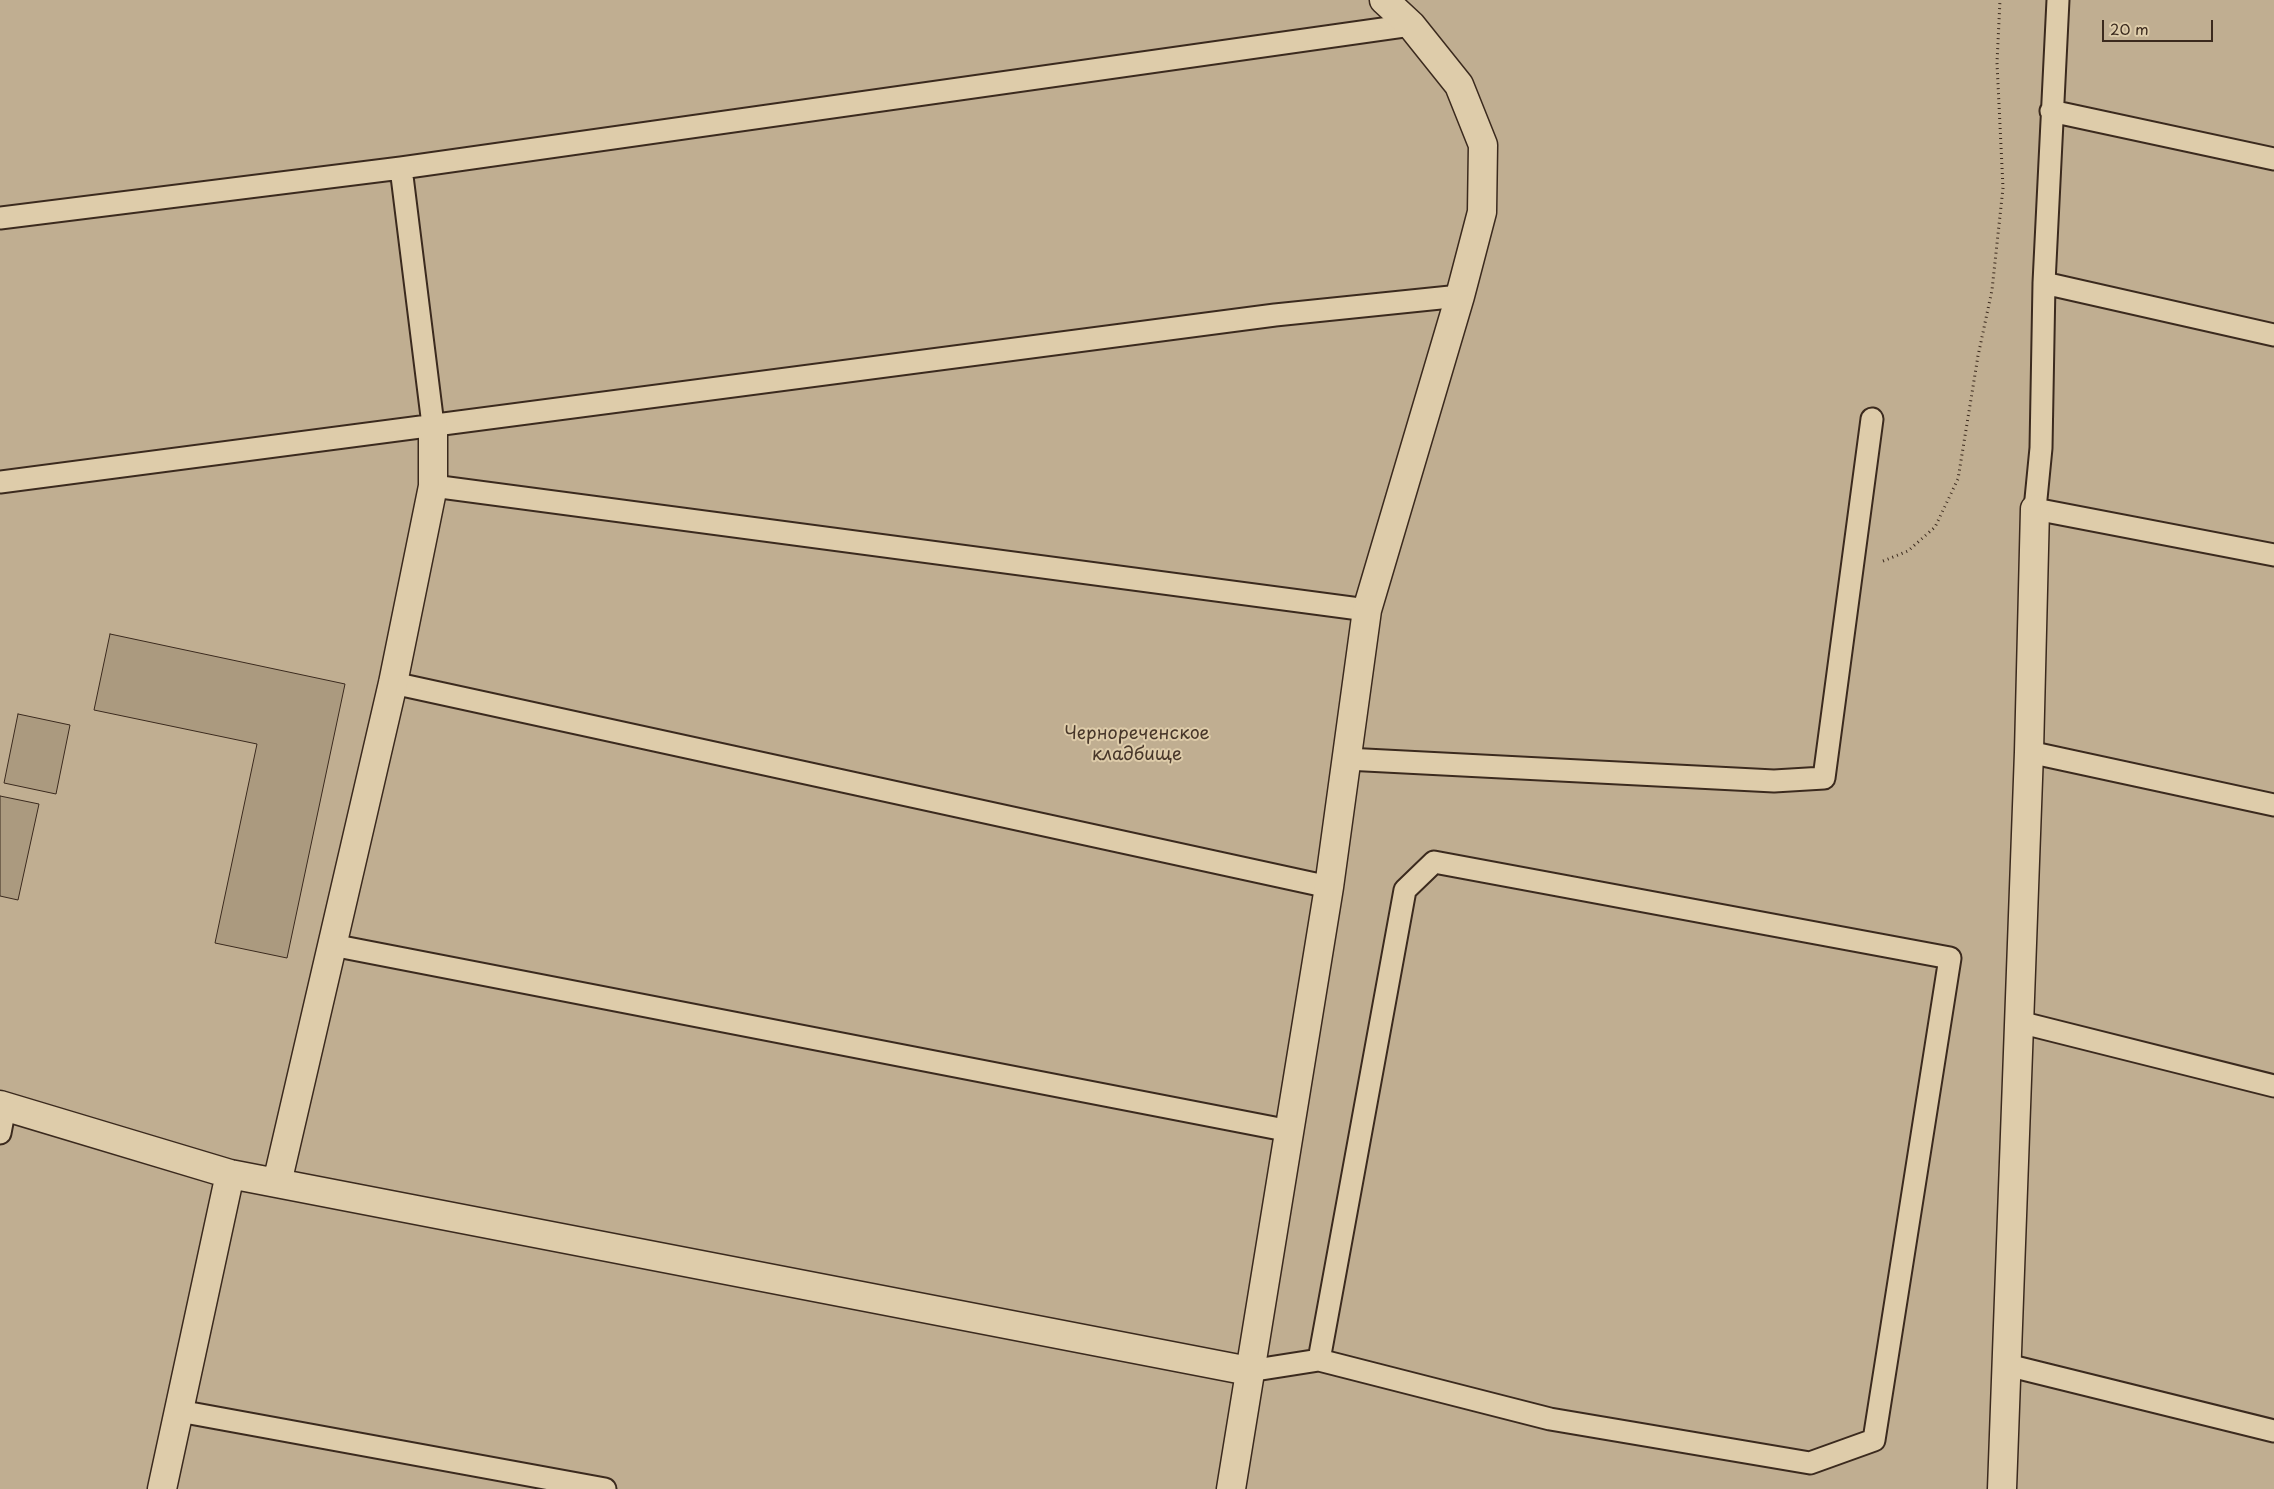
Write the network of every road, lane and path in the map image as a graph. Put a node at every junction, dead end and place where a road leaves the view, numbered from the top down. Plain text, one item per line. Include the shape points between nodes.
1 (1384, 0) edge
2 (2000, 0) edge
3 (2058, 0) edge
4 (1410, 25) junction
5 (2051, 112) junction
6 (2274, 159) edge
7 (401, 168) junction
8 (0, 218) edge
9 (2044, 283) junction
10 (1460, 296) junction
11 (2274, 335) edge
12 (1872, 419) dead end
13 (433, 425) junction
14 (0, 482) edge
15 (433, 486) junction
16 (2035, 509) junction
17 (2274, 555) edge
18 (1851, 575) junction
19 (1367, 610) junction
20 (393, 683) junction
21 (2030, 752) junction
22 (1346, 759) junction
23 (2274, 805) edge
24 (1329, 887) junction
25 (332, 945) junction
26 (2019, 1022) junction
27 (2274, 1086) edge
28 (3, 1106) edge
29 (1290, 1131) junction
30 (0, 1133) edge
31 (230, 1174) junction
32 (277, 1183) junction
33 (1319, 1360) junction
34 (2007, 1365) junction
35 (1249, 1370) junction
36 (179, 1411) junction
37 (2274, 1431) edge
38 (162, 1489) edge
39 (605, 1489) edge
40 (1231, 1489) edge
41 (2002, 1489) edge

1 - 4 street
2 - 18 path via 1996,63 2003,188 1992,290 1958,479 1935,527 1908,551
3 - 5 lane
4 - 7 lane
4 - 10 street via 1459,85 1483,145 1482,212
5 - 6 lane
5 - 9 lane
7 - 8 lane
7 - 13 lane
9 - 11 lane
9 - 16 lane via 2041,448
10 - 13 lane via 1274,315
10 - 19 street
12 - 18 lane
13 - 14 lane
13 - 15 street
15 - 19 lane
15 - 20 street
16 - 17 lane
16 - 21 street
18 - 22 lane via 1824,778 1774,781
19 - 22 street
20 - 24 lane
20 - 25 street
21 - 23 lane
21 - 26 street
22 - 24 street
24 - 29 street
25 - 29 lane
25 - 32 street
26 - 27 lane
26 - 34 street
28 - 30 lane
28 - 31 street
29 - 35 street
31 - 32 street
31 - 36 street
32 - 35 street
33 - 33 lane via 1405,890 1434,862 1950,958 1874,1440 1810,1463 1550,1419
33 - 35 lane
34 - 37 lane
34 - 41 street
35 - 40 street
36 - 38 street
36 - 39 lane

